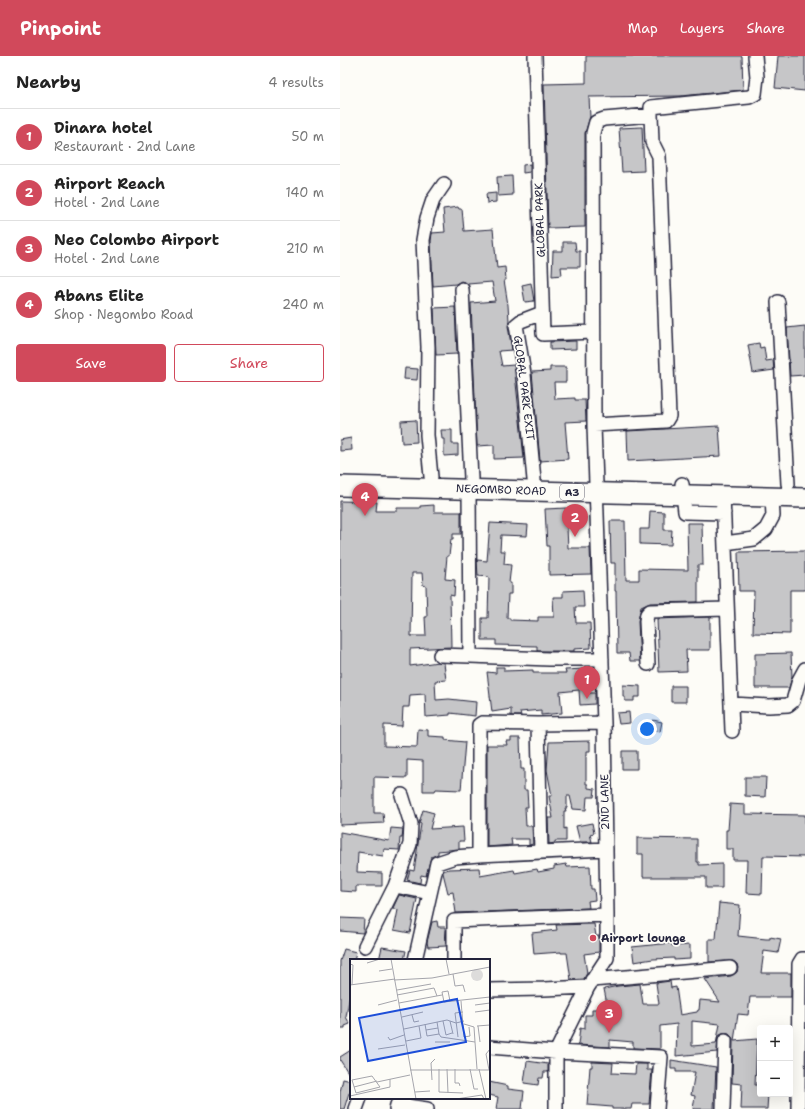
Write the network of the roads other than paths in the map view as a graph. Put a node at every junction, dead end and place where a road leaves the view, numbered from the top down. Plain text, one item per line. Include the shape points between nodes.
1 (535, 56) edge
2 (755, 56) edge
3 (651, 111) junction
4 (444, 184) dead end
5 (462, 289) dead end
6 (778, 302) dead end
7 (542, 313) junction
8 (593, 332) junction
9 (594, 425) junction
10 (340, 475) edge
11 (431, 477) junction
12 (534, 480) junction
13 (470, 484) junction
14 (796, 485) edge
15 (340, 486) edge
16 (596, 488) junction
17 (682, 489) junction
18 (772, 497) junction
19 (805, 498) edge
20 (723, 504) junction
21 (725, 543) junction
22 (727, 609) junction
23 (440, 655) dead end
24 (470, 656) junction
25 (602, 659) junction
26 (648, 664) dead end
27 (805, 669) edge
28 (731, 704) junction
29 (604, 723) junction
30 (538, 724) junction
31 (732, 731) dead end
32 (402, 795) dead end
33 (606, 849) junction
34 (541, 852) junction
35 (478, 854) junction
36 (395, 886) junction
37 (430, 893) junction
38 (607, 915) junction
39 (366, 946) dead end
40 (415, 959) edge
41 (454, 959) edge
42 (805, 959) edge
43 (730, 968) dead end
44 (590, 983) junction
45 (490, 990) edge
46 (802, 1030) edge
47 (725, 1041) dead end
48 (490, 1047) edge
49 (556, 1052) junction
50 (360, 1099) edge
51 (356, 1109) edge
52 (396, 1109) edge
53 (427, 1109) edge
54 (556, 1109) edge
55 (657, 1109) edge
56 (723, 1109) edge
57 (798, 1109) edge

1 - 7 street, GLOBAL PARK
2 - 3 street via 755,94
3 - 8 street via 596,122 593,133
3 - 9 street via 652,142 658,156 669,416 666,421
4 - 11 street via 433,200 423,240 428,347 427,435
5 - 13 street
6 - 14 street
7 - 8 street, GLOBAL PARK via 543,334
7 - 12 street, GLOBAL PARK EXIT via 521,320 516,325 524,374
8 - 9 street
9 - 16 street
10 - 11 highway, NEGOMBO ROAD / A3
11 - 13 highway, NEGOMBO ROAD / A3
12 - 13 highway, NEGOMBO ROAD / A3
12 - 16 highway, NEGOMBO ROAD / A3
13 - 15 highway, NEGOMBO ROAD / A3
13 - 16 highway, NEGOMBO ROAD / A3
13 - 24 street
14 - 17 highway, NEGOMBO ROAD / A3
16 - 17 highway, NEGOMBO ROAD / A3
16 - 25 street, 2ND LANE
17 - 20 highway, NEGOMBO ROAD / A3
18 - 19 highway, NEGOMBO ROAD / A3
18 - 20 highway, NEGOMBO ROAD / A3
18 - 21 street via 773,516 766,529 754,539
20 - 21 street
21 - 22 street
22 - 26 street via 650,611 646,621
22 - 28 street
23 - 24 street
24 - 25 street
25 - 29 street, 2ND LANE
27 - 28 street via 793,701 788,705
28 - 31 street
29 - 30 street
29 - 33 street, 2ND LANE
30 - 34 street
30 - 35 street via 480,725
32 - 36 street via 411,824 411,833 410,844
33 - 34 street
33 - 38 street, 2ND LANE
34 - 35 street
35 - 37 street via 437,863
36 - 37 street
36 - 39 street
37 - 40 street
38 - 41 street via 454,920
38 - 44 street, 2ND LANE via 607,958
42 - 46 street via 799,964
43 - 44 street
44 - 45 street via 544,989
44 - 49 street, 2ND LANE
46 - 57 street
47 - 56 street
48 - 49 street
49 - 54 street, 2ND LANE
49 - 55 street via 661,1057
50 - 51 street
52 - 53 street via 400,1104

